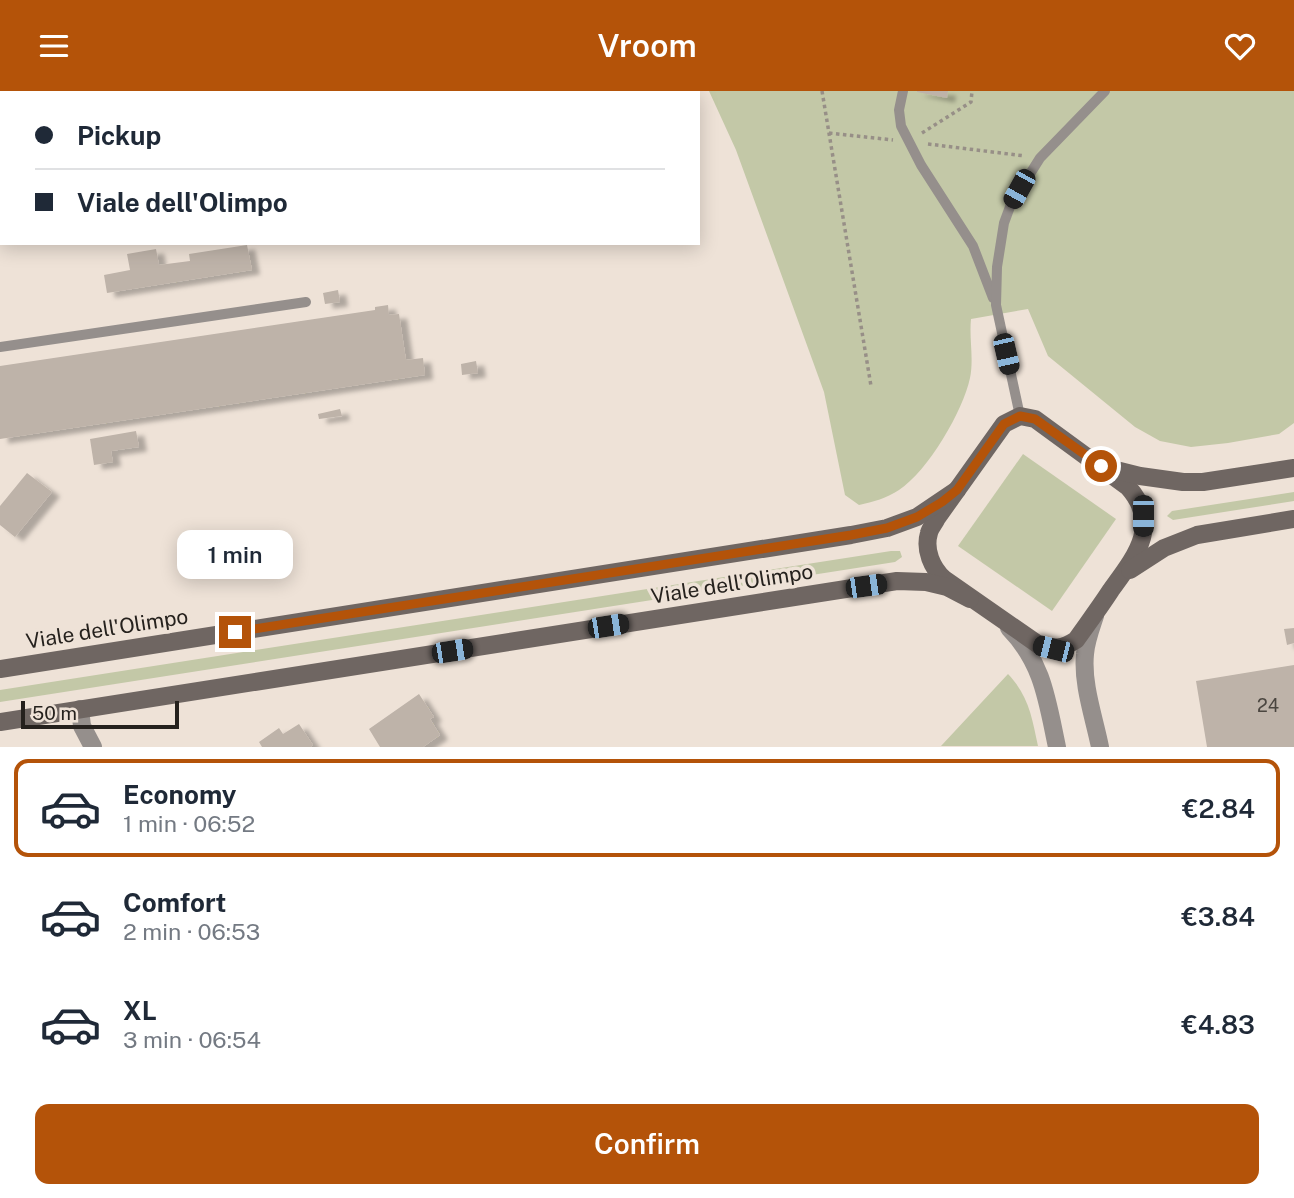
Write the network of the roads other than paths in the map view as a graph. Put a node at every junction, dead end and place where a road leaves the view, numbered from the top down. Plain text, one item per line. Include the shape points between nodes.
1 (903, 91) edge
2 (1105, 91) edge
3 (306, 302) dead end
4 (996, 305) junction
5 (0, 347) edge
6 (1020, 416) junction
7 (1101, 466) junction
8 (1294, 468) edge
9 (957, 490) junction
10 (1294, 519) edge
11 (1124, 573) junction
12 (970, 599) junction
13 (1098, 609) junction
14 (1002, 620) junction
15 (0, 669) edge
16 (80, 709) junction
17 (0, 722) edge
18 (93, 747) edge
19 (1057, 747) edge
20 (1100, 747) edge

1 - 4 lane via 901,127 973,246
2 - 4 lane via 1040,158 1015,197 1004,223
3 - 5 lane
4 - 6 lane
6 - 7 street via 1035,419
6 - 9 street via 1004,424
7 - 8 street via 1183,482
7 - 11 street via 1137,497 1143,516 1139,549
9 - 12 street via 929,533 928,554 934,570
9 - 15 street, Viale dell'Olimpo via 917,517 851,535
10 - 11 street via 1197,535 1164,548
11 - 13 street
12 - 14 street
12 - 16 street, Viale dell'Olimpo via 947,587 897,581
13 - 14 street via 1076,640 1053,649
13 - 20 street via 1085,654
14 - 19 street via 1032,656
16 - 17 street, Viale dell'Olimpo
16 - 18 street via 82,726

